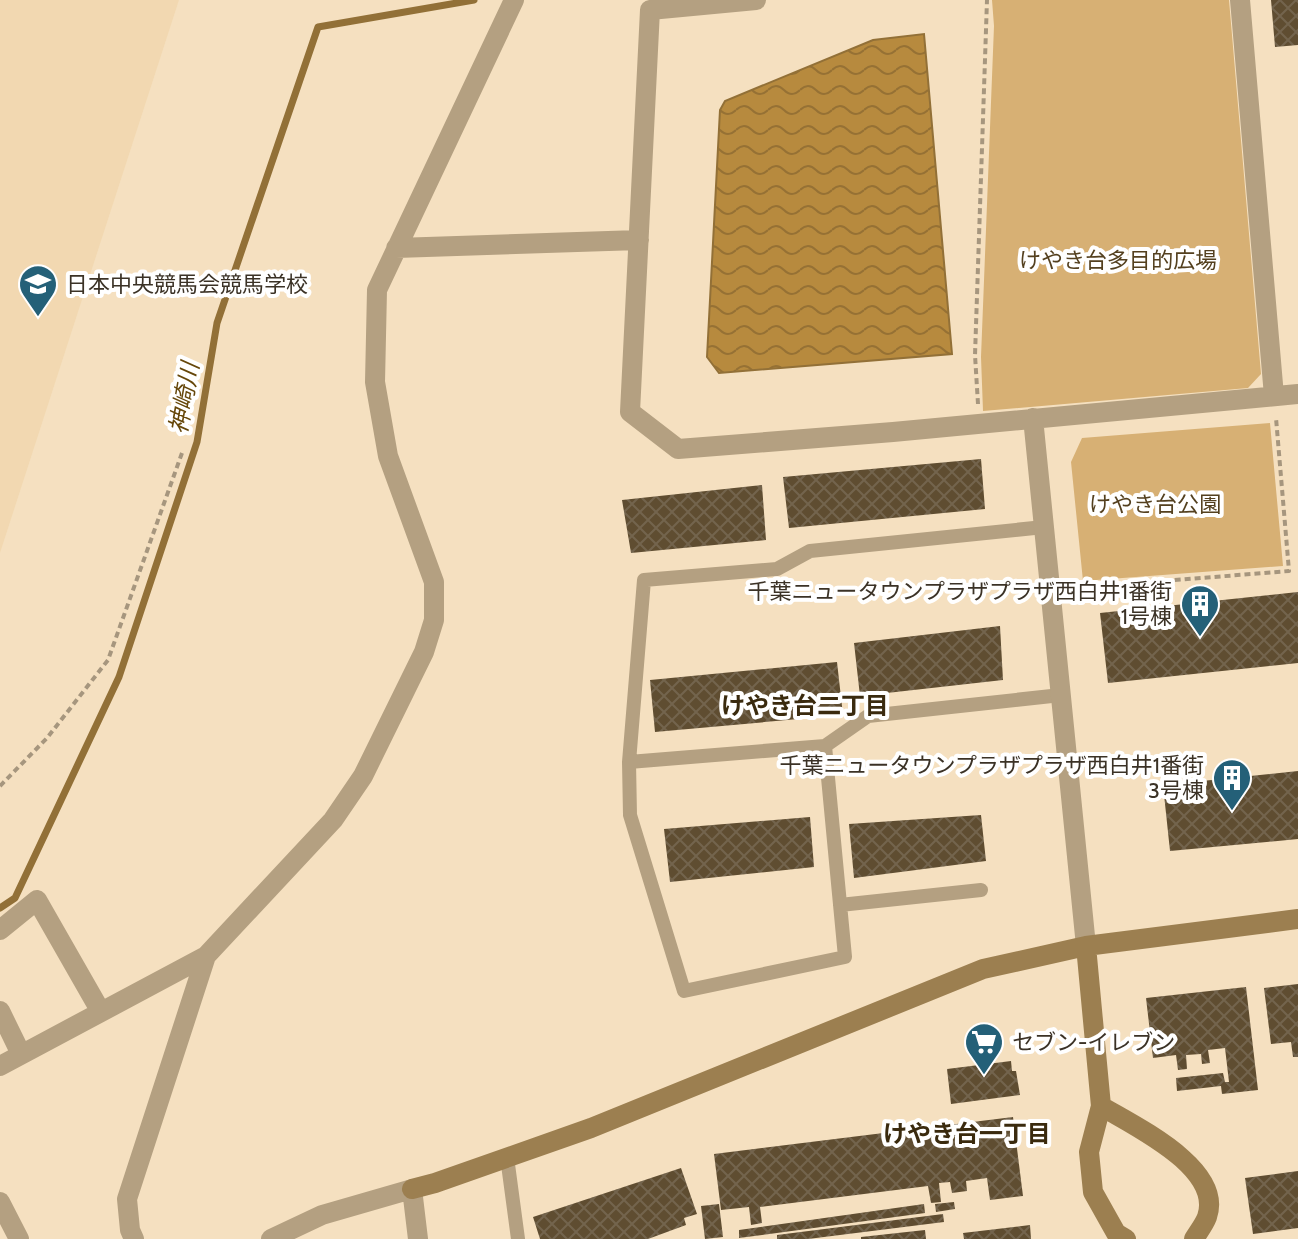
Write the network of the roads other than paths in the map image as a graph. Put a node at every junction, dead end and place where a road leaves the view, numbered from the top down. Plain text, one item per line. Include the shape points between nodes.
1 (514, 0) edge
2 (756, 0) edge
3 (1240, 0) edge
4 (639, 240) junction
5 (396, 248) junction
6 (1298, 394) edge
7 (1275, 406) junction
8 (1033, 418) junction
9 (1044, 527) junction
10 (1061, 695) junction
11 (825, 746) junction
12 (629, 762) junction
13 (981, 890) dead end
14 (840, 905) junction
15 (1298, 919) edge
16 (0, 930) edge
17 (1086, 946) junction
18 (206, 956) junction
19 (0, 1011) edge
20 (101, 1012) junction
21 (21, 1054) junction
22 (0, 1066) edge
23 (1101, 1106) junction
24 (507, 1157) junction
25 (412, 1189) junction
26 (0, 1202) edge
27 (19, 1239) edge
28 (134, 1239) edge
29 (271, 1239) edge
30 (418, 1239) edge
31 (518, 1239) edge
32 (1126, 1239) edge
33 (1194, 1239) edge

1 - 5 street
2 - 4 street via 650,10
3 - 7 street
4 - 5 street
4 - 8 street via 630,412 678,449
5 - 18 street via 377,290 375,382 388,456 434,582 434,620 424,652 363,776 333,820
6 - 7 street
7 - 8 street
8 - 9 street
9 - 10 street
9 - 12 lane via 810,551 777,569 644,580
10 - 11 lane via 868,716
10 - 17 street
11 - 12 lane
11 - 14 lane
12 - 14 lane via 630,815 684,991 845,957
13 - 14 lane
15 - 17 street
16 - 20 street via 37,900
17 - 23 street
17 - 24 street via 971,974
18 - 20 street
18 - 28 street via 127,1199
19 - 21 street
20 - 21 street
21 - 22 street
23 - 32 street via 1089,1152 1093,1192 1116,1233
23 - 33 street via 1172,1148 1206,1186 1208,1215
24 - 25 street
24 - 31 lane
25 - 29 street via 322,1215
25 - 30 street
26 - 27 street

